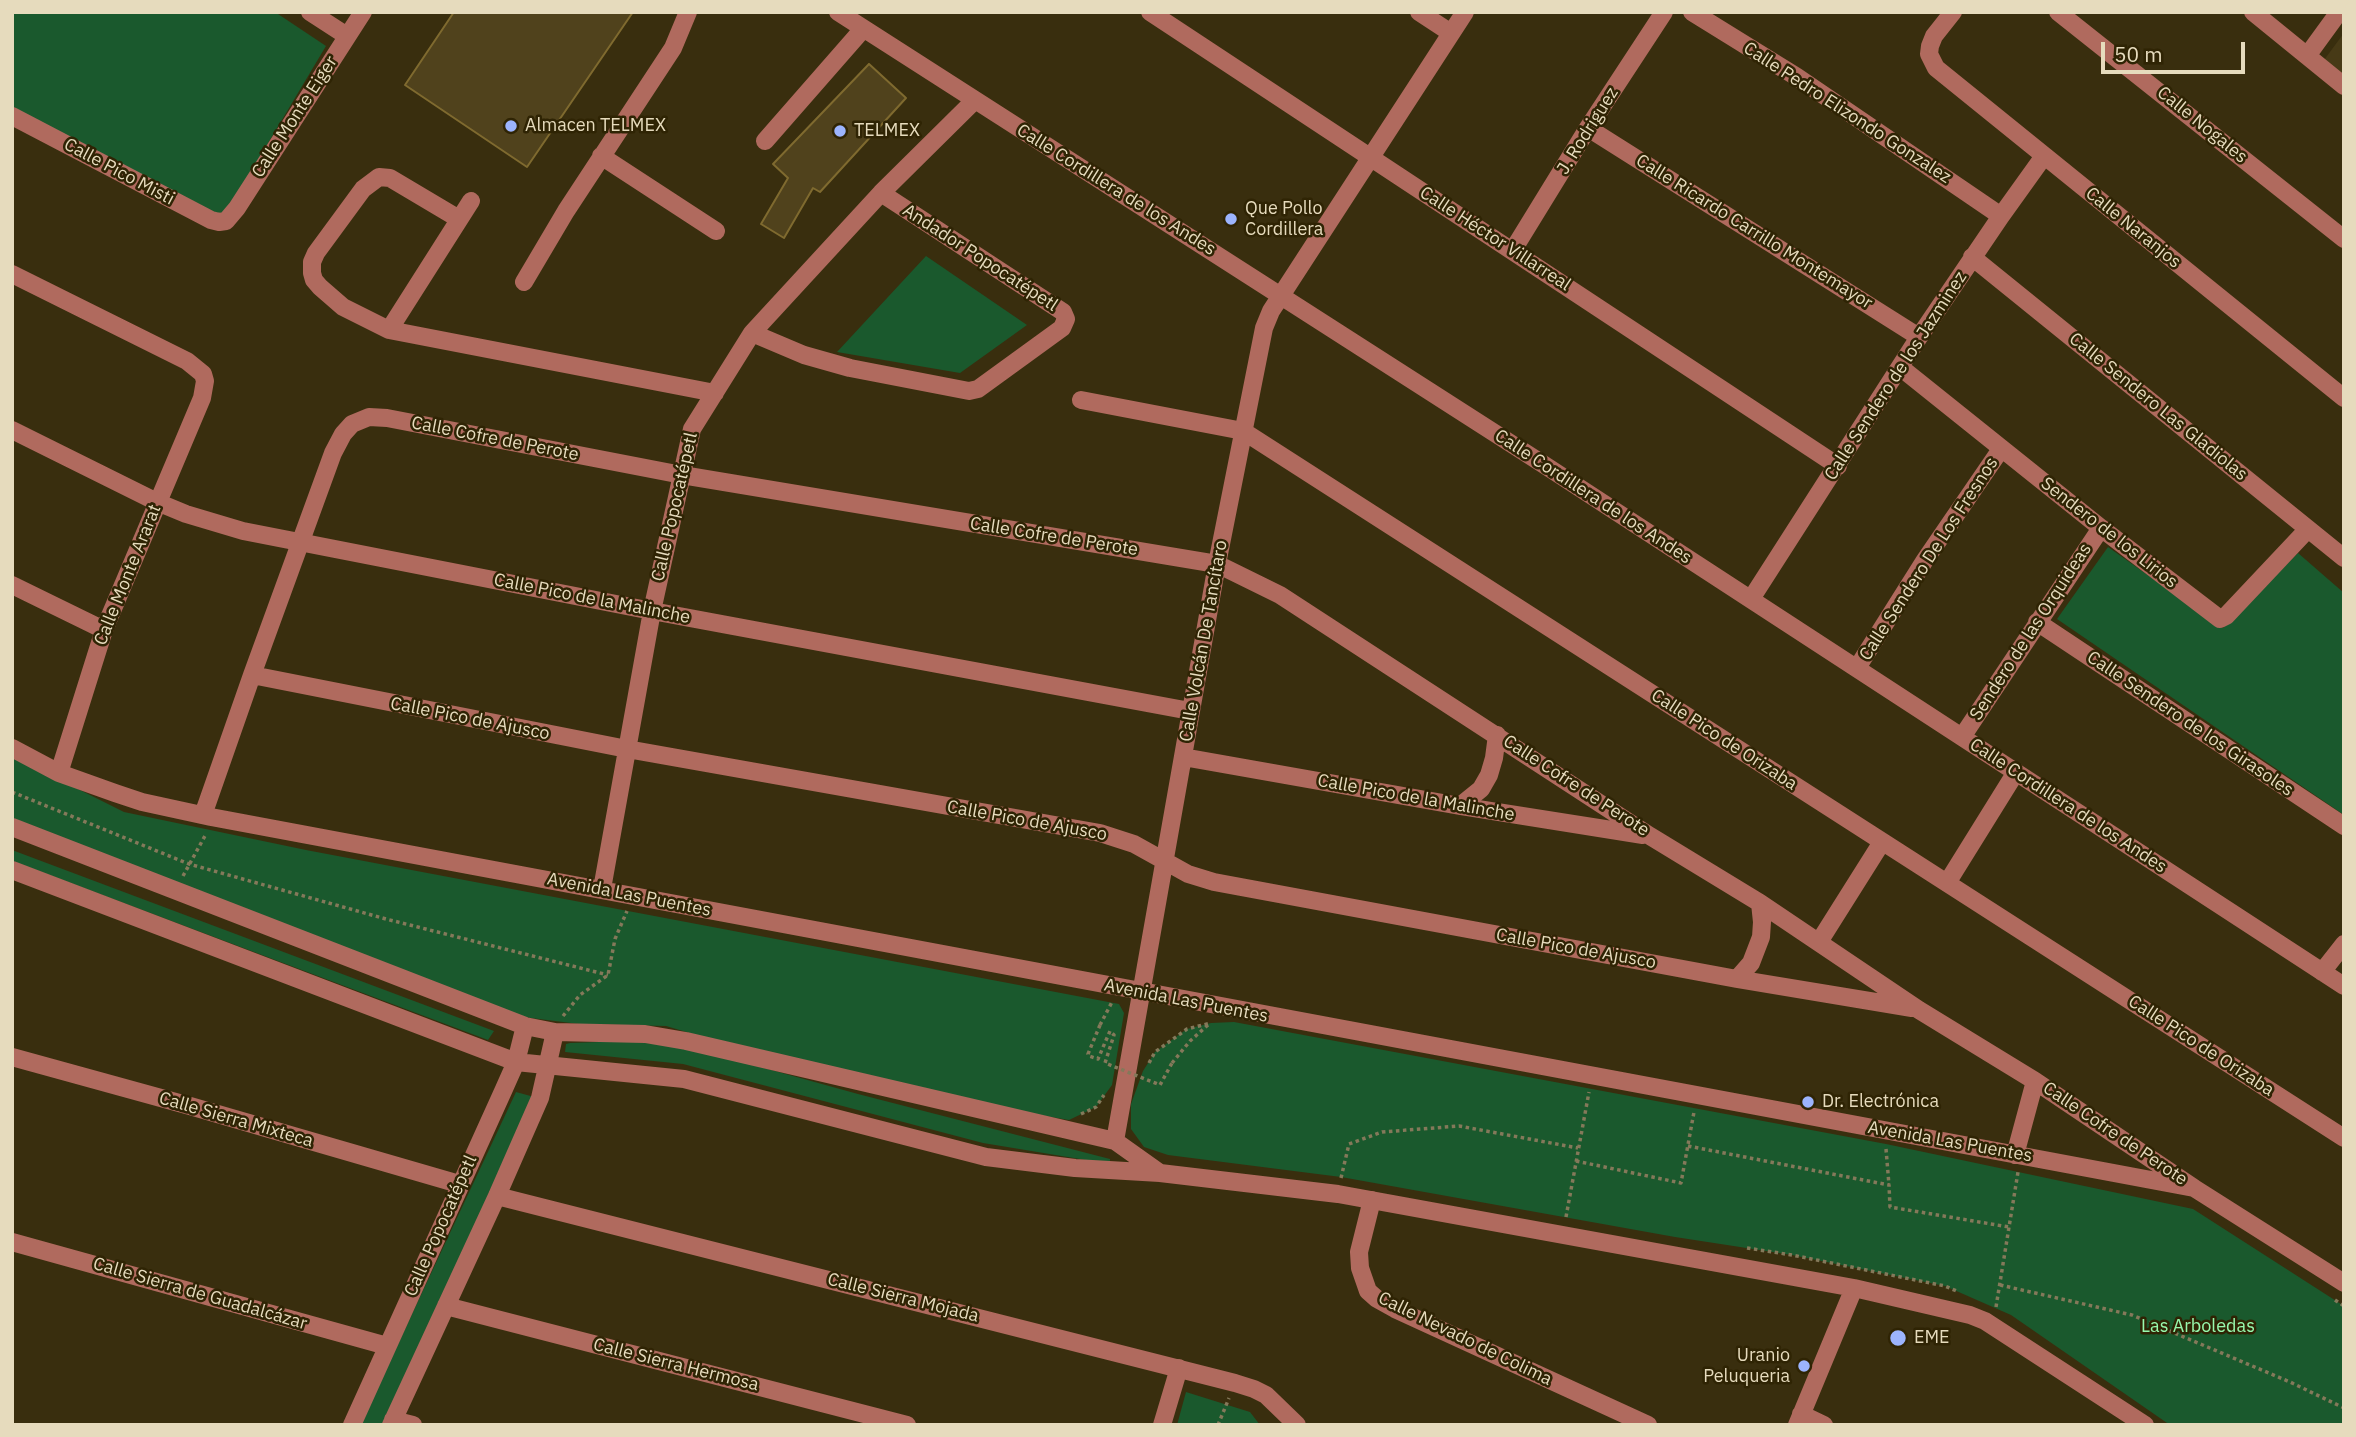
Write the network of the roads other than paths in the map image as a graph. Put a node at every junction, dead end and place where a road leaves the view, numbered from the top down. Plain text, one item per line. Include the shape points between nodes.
1 (310, 12) edge
2 (363, 12) edge
3 (688, 12) edge
4 (838, 12) edge
5 (1150, 12) edge
6 (1419, 12) edge
7 (1465, 12) edge
8 (1664, 12) edge
9 (1692, 12) edge
10 (1953, 12) edge
11 (2058, 12) edge
12 (2253, 12) edge
13 (2339, 12) edge
14 (863, 29) junction
15 (1451, 33) junction
16 (347, 36) junction
17 (2307, 56) junction
18 (2344, 86) edge
19 (974, 101) junction
20 (12, 116) edge
21 (1588, 128) junction
22 (765, 141) dead end
23 (601, 156) junction
24 (2044, 156) junction
25 (1372, 159) junction
26 (881, 193) junction
27 (471, 201) dead end
28 (2001, 216) junction
29 (460, 219) junction
30 (226, 220) joint
31 (716, 231) dead end
32 (2344, 239) edge
33 (1513, 250) junction
34 (1972, 257) junction
35 (12, 274) edge
36 (524, 282) dead end
37 (1281, 295) junction
38 (389, 330) junction
39 (752, 333) junction
40 (1919, 337) junction
41 (1900, 367) junction
42 (715, 393) junction
43 (2344, 398) edge
44 (1081, 400) dead end
45 (12, 430) edge
46 (1243, 430) junction
47 (2001, 449) junction
48 (1838, 466) junction
49 (682, 475) junction
50 (157, 502) junction
51 (2101, 527) junction
52 (2308, 529) junction
53 (300, 542) junction
54 (2344, 558) edge
55 (1217, 564) junction
56 (12, 585) edge
57 (1751, 599) junction
58 (652, 611) junction
59 (2037, 622) junction
60 (104, 630) junction
61 (1857, 668) junction
62 (252, 675) junction
63 (1190, 710) junction
64 (1497, 735) junction
65 (1962, 737) junction
66 (12, 748) edge
67 (627, 749) junction
68 (1183, 757) junction
69 (2016, 772) junction
70 (59, 773) junction
71 (1460, 806) junction
72 (207, 816) junction
73 (2344, 826) edge
74 (14, 833) edge
75 (1650, 836) junction
76 (1882, 842) junction
77 (1163, 860) junction
78 (12, 870) edge
79 (1947, 883) junction
80 (601, 889) junction
81 (1760, 903) junction
82 (1819, 942) junction
83 (2344, 944) edge
84 (2322, 972) junction
85 (1737, 979) junction
86 (2344, 986) edge
87 (1142, 993) junction
88 (1919, 1010) junction
89 (525, 1026) junction
90 (555, 1032) junction
91 (12, 1057) edge
92 (516, 1062) junction
93 (547, 1066) junction
94 (2035, 1080) junction
95 (2344, 1138) edge
96 (1115, 1141) junction
97 (2017, 1163) junction
98 (1160, 1173) junction
99 (459, 1184) junction
100 (2194, 1188) junction
101 (497, 1196) junction
102 (1371, 1200) junction
103 (12, 1242) edge
104 (2344, 1283) edge
105 (1854, 1288) junction
106 (446, 1306) junction
107 (387, 1346) junction
108 (1179, 1368) junction
109 (1799, 1420) edge
110 (392, 1422) edge
111 (352, 1425) edge
112 (413, 1425) edge
113 (907, 1425) edge
114 (1161, 1425) edge
115 (1297, 1425) edge
116 (1648, 1425) edge
117 (1824, 1425) edge
118 (2145, 1425) edge

1 - 16 street
2 - 16 street, Calle Monte Eiger
3 - 23 street via 673,48
4 - 14 street, Calle Cordillera de los Andes
5 - 25 street, Calle Héctor Villarreal
6 - 15 street
7 - 15 street, Calle Volcán De Tancítaro
8 - 21 street, J. Rodriguez
9 - 28 street, Calle Pedro Elizondo Gonzalez via 1797,77
10 - 24 street, Calle Naranjos via 1934,36 1929,54 1936,68
11 - 32 street, Calle Nogales
12 - 17 street
13 - 17 street
14 - 19 street, Calle Cordillera de los Andes
14 - 22 street
15 - 25 street, Calle Volcán De Tancítaro
16 - 30 street, Calle Monte Eiger
17 - 18 street
19 - 26 street, Calle Popocatépetl
19 - 37 street, Calle Cordillera de los Andes
20 - 30 street, Calle Pico Misti via 211,220
21 - 33 street, J. Rodriguez
21 - 40 street, Calle Ricardo Carrillo Montemayor
23 - 31 street
23 - 36 street
24 - 28 street, Calle Sendero de los Jazminez
24 - 43 street, Calle Naranjos
25 - 33 street, Calle Héctor Villarreal
25 - 37 street, Calle Volcán De Tancítaro
26 - 39 street, Calle Popocatépetl
26 - 39 street, Andador Popocatépetl via 1063,312 1062,328 969,391 850,368
27 - 29 street
28 - 34 street, Calle Sendero de los Jazminez
29 - 38 street
29 - 38 street via 390,178 379,177 363,189 316,253 312,273 320,287 343,307
33 - 48 street, Calle Héctor Villarreal
34 - 40 street, Calle Sendero de los Jazminez
34 - 52 street, Calle Sendero Las Gladiolas
35 - 50 street, Calle Monte Ararat via 187,361 203,374 202,398
37 - 46 street, Calle Volcán De Tancítaro via 1264,328
37 - 57 street, Calle Cordillera de los Andes
38 - 42 street
39 - 42 street, Calle Popocatépetl
40 - 41 street, Calle Sendero de los Jazminez
41 - 47 street, Sendero de los Lirios
41 - 48 street, Calle Sendero de los Jazminez
42 - 49 street, Calle Popocatépetl via 692,429
44 - 46 street, Calle Pico de Orizaba
45 - 50 street, Calle Pico de la Malinche
46 - 55 street, Calle Volcán De Tancítaro
46 - 76 street, Calle Pico de Orizaba
47 - 51 street, Sendero de los Lirios
47 - 61 street, Calle Sendero De Los Fresnos
48 - 57 street, Calle Sendero de los Jazminez
49 - 53 street, Calle Cofre de Perote via 369,417 342,434
49 - 55 street, Calle Cofre de Perote
49 - 58 street, Calle Popocatépetl
50 - 53 street, Calle Pico de la Malinche via 216,524
50 - 60 street, Calle Monte Ararat
51 - 52 street, Sendero de los Lirios via 2220,619
51 - 59 street, Sendero de las Orquideas
52 - 54 street, Calle Sendero Las Gladiolas
53 - 58 street, Calle Pico de la Malinche
53 - 62 street, Calle Cofre de Perote
55 - 63 street, Calle Volcán De Tancítaro
55 - 64 street, Calle Cofre de Perote via 1280,595
56 - 60 street
57 - 61 street, Calle Cordillera de los Andes
58 - 63 street, Calle Pico de la Malinche
58 - 67 street, Calle Popocatépetl
59 - 65 street, Sendero de las Orquideas
59 - 73 street, Calle Sendero de los Girasoles
60 - 70 street, Calle Monte Ararat
61 - 65 street, Calle Cordillera de los Andes
62 - 67 street, Calle Pico de Ajusco
62 - 72 street, Calle Cofre de Perote
63 - 68 street, Calle Volcán De Tancítaro
64 - 71 street via 1489,775 1481,789
64 - 75 street, Calle Cofre de Perote
65 - 69 street, Calle Cordillera de los Andes
66 - 70 street, Avenida Las Puentes
67 - 77 street, Calle Pico de Ajusco via 1100,833
67 - 80 street, Calle Popocatépetl
68 - 71 street, Calle Pico de la Malinche
68 - 77 street, Calle Volcán De Tancítaro
69 - 79 street
69 - 84 street, Calle Cordillera de los Andes
70 - 72 street, Avenida Las Puentes via 142,802
71 - 75 street, Calle Pico de la Malinche
72 - 80 street, Avenida Las Puentes
74 - 89 street
75 - 81 street, Calle Cofre de Perote
76 - 79 street, Calle Pico de Orizaba
76 - 82 street
77 - 85 street, Calle Pico de Ajusco via 1214,882
77 - 87 street, Calle Volcán De Tancítaro
78 - 92 street
79 - 95 street, Calle Pico de Orizaba
80 - 87 street, Avenida Las Puentes via 1117,998
81 - 82 street, Calle Cofre de Perote
81 - 85 street via 1759,945
82 - 88 street, Calle Cofre de Perote
83 - 84 street
84 - 86 street, Calle Cordillera de los Andes
85 - 88 street, Calle Pico de Ajusco
87 - 96 street, Calle Volcán De Tancítaro
87 - 97 street, Avenida Las Puentes
88 - 94 street, Calle Cofre de Perote
89 - 90 street
89 - 92 street, Calle Popocatépetl
90 - 93 street, Calle Popocatépetl
90 - 96 street via 645,1034 686,1041
91 - 99 street, Calle Sierra Mixteca
92 - 93 street
92 - 99 street, Calle Popocatépetl
93 - 98 street via 684,1079 986,1157
93 - 101 street, Calle Popocatépetl via 540,1098
94 - 97 street, Calle Cofre de Perote
94 - 100 street, Calle Cofre de Perote
96 - 98 street
97 - 100 street, Avenida Las Puentes
98 - 102 street
99 - 107 street, Calle Popocatépetl
100 - 104 street, Avenida Las Puentes
101 - 106 street, Calle Popocatépetl
101 - 108 street, Calle Sierra Mojada
102 - 105 street
102 - 116 street, Calle Nevado de Colima via 1359,1252 1368,1291 1408,1315
103 - 107 street, Calle Sierra de Guadalcázar
105 - 109 street
105 - 118 street via 1985,1321
106 - 110 street, Calle Popocatépetl
106 - 113 street, Calle Sierra Hermosa
107 - 111 street, Calle Popocatépetl
108 - 114 street
108 - 115 street, Calle Sierra Mojada via 1254,1389
109 - 117 street
110 - 112 street

